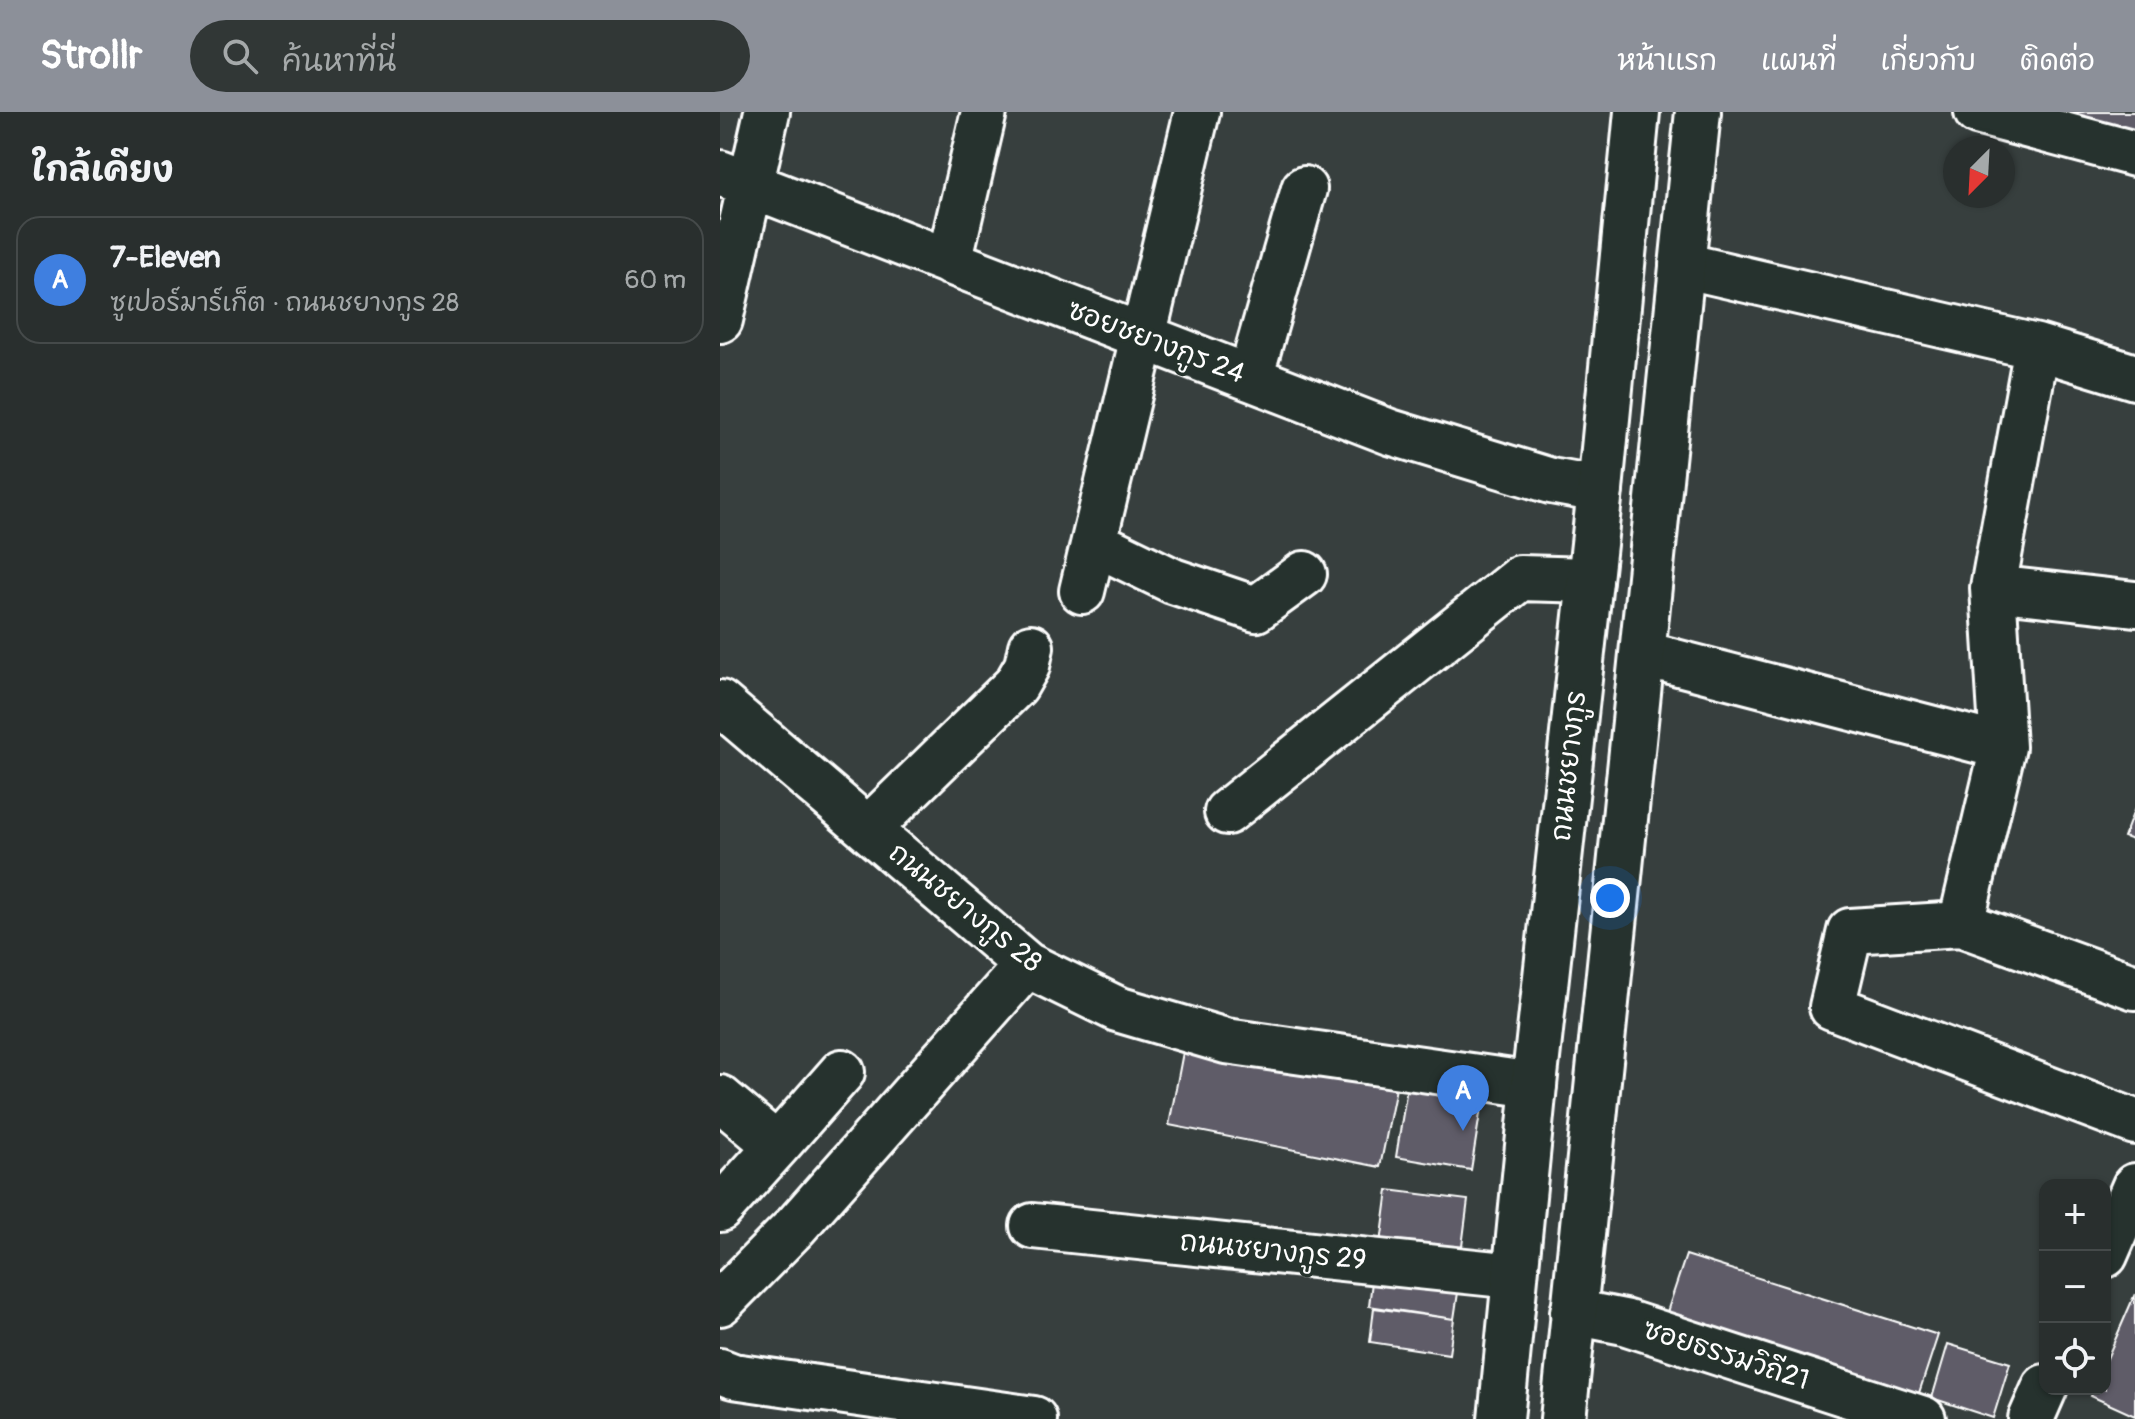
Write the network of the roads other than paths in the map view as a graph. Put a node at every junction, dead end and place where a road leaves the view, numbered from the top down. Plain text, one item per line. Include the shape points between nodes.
1 (767, 112) edge
2 (984, 112) edge
3 (1197, 112) edge
4 (1637, 112) edge
5 (1698, 112) edge
6 (1977, 112) edge
7 (2135, 154) edge
8 (735, 179) edge
9 (1304, 189) dead end
10 (949, 262) junction
11 (1682, 265) junction
12 (720, 320) edge
13 (1143, 337) junction
14 (2037, 347) junction
15 (2135, 377) edge
16 (1250, 378) junction
17 (1600, 490) junction
18 (1095, 543) junction
19 (1304, 574) dead end
20 (1590, 580) junction
21 (1993, 588) junction
22 (1082, 591) dead end
23 (2135, 604) edge
24 (1031, 647) dead end
25 (1644, 654) junction
26 (720, 704) edge
27 (2003, 747) junction
28 (1227, 812) dead end
29 (868, 829) junction
30 (1961, 924) junction
31 (1027, 965) junction
32 (2135, 987) edge
33 (842, 1072) dead end
34 (1534, 1085) junction
35 (720, 1098) edge
36 (2135, 1122) edge
37 (777, 1146) junction
38 (2135, 1186) edge
39 (720, 1209) edge
40 (1033, 1226) dead end
41 (2118, 1245) edge
42 (1514, 1276) junction
43 (720, 1303) edge
44 (1573, 1312) junction
45 (720, 1371) edge
46 (2042, 1395) edge
47 (1034, 1419) edge
48 (1501, 1419) edge
49 (1563, 1419) edge
50 (1923, 1419) edge
51 (2031, 1419) edge

1 - 8 street
2 - 10 street
3 - 13 street
4 - 17 street, ถนนชยางกูร
5 - 11 street
6 - 7 street
8 - 10 street, ซอยชยางกูร 24
8 - 12 street
9 - 16 street
10 - 13 street, ซอยชยางกูร 24
11 - 14 street
11 - 25 street
13 - 16 street, ซอยชยางกูร 24
13 - 18 street
14 - 15 street
14 - 21 street
16 - 17 street, ซอยชยางกูร 24 via 1390,432 1551,481
17 - 20 street, ถนนชยางกูร
18 - 19 street via 1173,581 1256,609
18 - 22 street
20 - 28 street via 1520,578
20 - 34 street, ถนนชยางกูร
21 - 23 street
21 - 27 street
24 - 29 street via 1016,685
25 - 27 street
25 - 44 street
26 - 29 street, ถนนชยางกูร 28
27 - 30 street
29 - 31 street, ถนนชยางกูร 28
30 - 32 street
30 - 36 street via 1850,931 1832,1007
31 - 34 street, ถนนชยางกูร 28 via 1117,1009 1226,1041
31 - 43 street via 795,1227
33 - 37 street
34 - 42 street, ถนนชยางกูร
35 - 37 street
37 - 39 street
38 - 41 street
40 - 42 street, ถนนชยางกูร 29
42 - 48 street, ถนนชยางกูร
44 - 49 street
44 - 50 street, ซอยธรรมวิถี21 via 1624,1322
45 - 47 street
46 - 51 street

